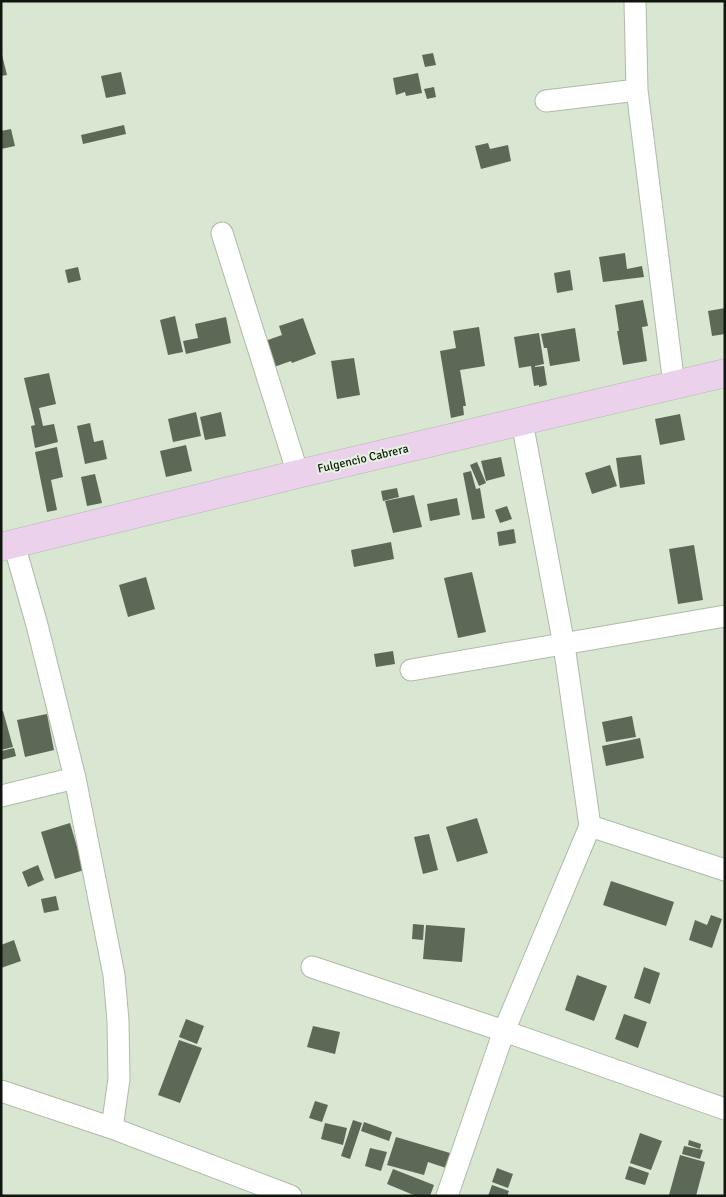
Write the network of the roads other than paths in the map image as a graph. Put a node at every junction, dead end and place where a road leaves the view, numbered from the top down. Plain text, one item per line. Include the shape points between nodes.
1 (635, 1) edge
2 (637, 90) junction
3 (546, 101) dead end
4 (222, 233) dead end
5 (725, 373) edge
6 (674, 385) junction
7 (522, 422) junction
8 (298, 474) junction
9 (8, 546) edge
10 (725, 616) edge
11 (564, 645) junction
12 (411, 670) dead end
13 (75, 778) junction
14 (1, 796) edge
15 (590, 826) junction
16 (725, 870) edge
17 (312, 967) dead end
18 (504, 1031) junction
19 (1, 1091) edge
20 (725, 1109) edge
21 (112, 1128) junction
22 (291, 1196) edge
23 (447, 1196) edge

1 - 2 street
2 - 3 street
2 - 6 street
4 - 8 street
5 - 6 main road, Fulgencio Cabrera
6 - 7 main road, Fulgencio Cabrera
7 - 8 main road, Fulgencio Cabrera
7 - 11 street
8 - 9 main road, Fulgencio Cabrera
9 - 13 street via 37,625
10 - 11 street
11 - 12 street
11 - 15 street
13 - 14 street
13 - 21 street via 114,975 119,1079
15 - 16 street
15 - 18 street
17 - 18 street
18 - 20 street
18 - 23 street
19 - 21 street
21 - 22 street

